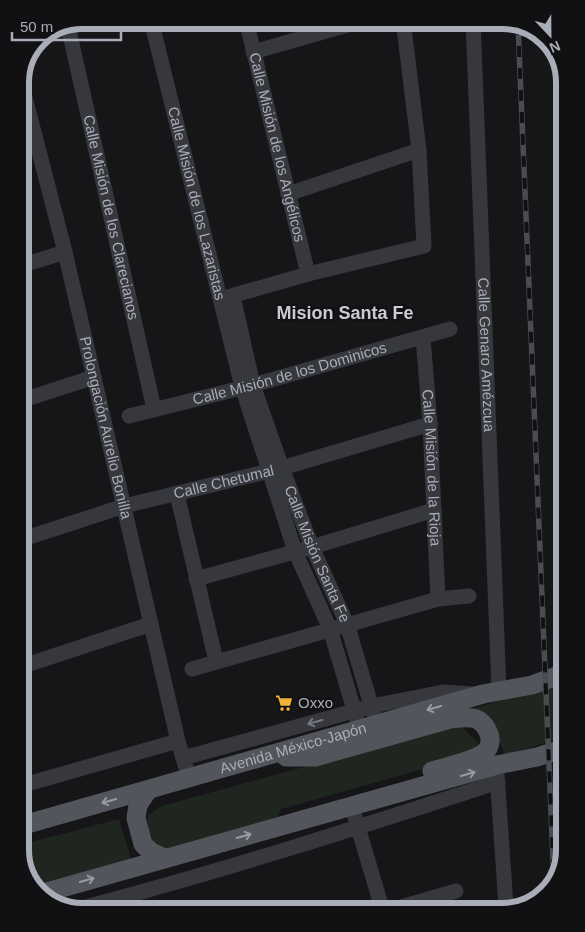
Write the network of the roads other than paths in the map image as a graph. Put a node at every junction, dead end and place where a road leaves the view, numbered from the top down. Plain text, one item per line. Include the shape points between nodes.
1 (153, 29) edge
2 (248, 29) edge
3 (334, 29) edge
4 (404, 29) edge
5 (473, 29) edge
6 (69, 31) edge
7 (254, 52) junction
8 (29, 113) edge
9 (419, 150) junction
10 (288, 194) junction
11 (65, 252) junction
12 (29, 263) edge
13 (308, 274) junction
14 (226, 297) junction
15 (450, 329) dead end
16 (423, 337) junction
17 (94, 377) junction
18 (247, 386) junction
19 (29, 398) edge
20 (154, 409) junction
21 (129, 416) dead end
22 (430, 424) junction
23 (276, 470) junction
24 (177, 494) junction
25 (124, 506) junction
26 (434, 510) junction
27 (29, 537) edge
28 (312, 547) junction
29 (295, 551) junction
30 (196, 578) junction
31 (469, 596) dead end
32 (438, 599) junction
33 (151, 624) junction
34 (347, 624) junction
35 (330, 629) junction
36 (216, 662) junction
37 (29, 664) edge
38 (192, 669) dead end
39 (556, 676) edge
40 (491, 692) junction
41 (372, 706) junction
42 (354, 711) junction
43 (368, 728) junction
44 (178, 742) junction
45 (556, 751) edge
46 (267, 756) junction
47 (183, 758) junction
48 (497, 774) junction
49 (189, 778) junction
50 (29, 783) edge
51 (148, 790) junction
52 (352, 807) junction
53 (29, 823) edge
54 (283, 824) junction
55 (358, 827) junction
56 (164, 858) junction
57 (49, 891) edge
58 (456, 891) dead end
59 (101, 903) edge
60 (381, 903) edge
61 (415, 903) edge
62 (506, 903) edge

1 - 14 street, Calle Misión de los Lazaristas
2 - 7 street, Calle Misión de los Angélicos
3 - 7 street
4 - 9 street
5 - 40 street, Calle Genaro Amézcua
6 - 20 street, Calle Misión de los Clarecianos
7 - 10 street, Calle Misión de los Angélicos
8 - 11 street, Prolongación Aurelio Bonilla
9 - 10 street
9 - 13 street via 424,246
10 - 13 street, Calle Misión de los Angélicos
11 - 12 street
11 - 17 street, Prolongación Aurelio Bonilla
13 - 14 street
14 - 18 street, Calle Misión de los Lazaristas
15 - 16 street, Calle Misión de los Dominicos
16 - 18 street, Calle Misión de los Dominicos
16 - 22 street, Calle Misión de la Rioja
17 - 19 street
17 - 25 street, Prolongación Aurelio Bonilla
18 - 20 street, Calle Misión de los Dominicos
18 - 23 street, Calle Misión Santa Fe
20 - 21 street, Calle Misión de los Dominicos
22 - 23 street, Calle Chetumal
22 - 26 street, Calle Misión de la Rioja
23 - 24 street, Calle Chetumal
23 - 28 street, Calle Misión Santa Fe
23 - 29 street, Calle Misión Santa Fe
24 - 25 street, Calle Chetumal
24 - 30 street
25 - 27 street, Calle Chetumal
25 - 33 street, Prolongación Aurelio Bonilla
26 - 28 street
26 - 32 street, Calle Misión de la Rioja
28 - 29 street
28 - 34 street, Calle Misión Santa Fe
29 - 30 street
29 - 35 street, Calle Misión Santa Fe
30 - 36 street
31 - 32 street
32 - 34 street
33 - 37 street
33 - 44 street, Prolongación Aurelio Bonilla
34 - 35 street
34 - 41 street, Calle Misión Santa Fe
35 - 36 street
35 - 42 street, Calle Misión Santa Fe
36 - 38 street
39 - 40 main road, Avenida México-Japón
40 - 41 street via 443,692
40 -> 43 main road, Avenida México-Japón
41 - 42 street
41 - 43 street, Calle Misión Santa Fe
42 - 43 street, Calle Misión Santa Fe
42 -> 47 street
43 - 46 main road, Avenida México-Japón
44 - 47 street, Prolongación Aurelio Bonilla
44 - 50 street
45 - 48 main road
46 - 49 main road, Avenida México-Japón
46 - 54 main road via 315,757 468,717 481,721 490,738 488,749 479,756 326,804
47 - 49 street, Prolongación Aurelio Bonilla
52 -> 48 main road
48 - 55 street
48 - 62 street
49 - 51 main road, Avenida México-Japón
51 -> 53 main road, Avenida México-Japón
51 - 56 main road via 138,805 136,818 143,844
52 - 54 main road
52 - 55 street
56 -> 54 main road
55 - 59 street
55 - 60 street
57 -> 56 main road
58 - 61 street

